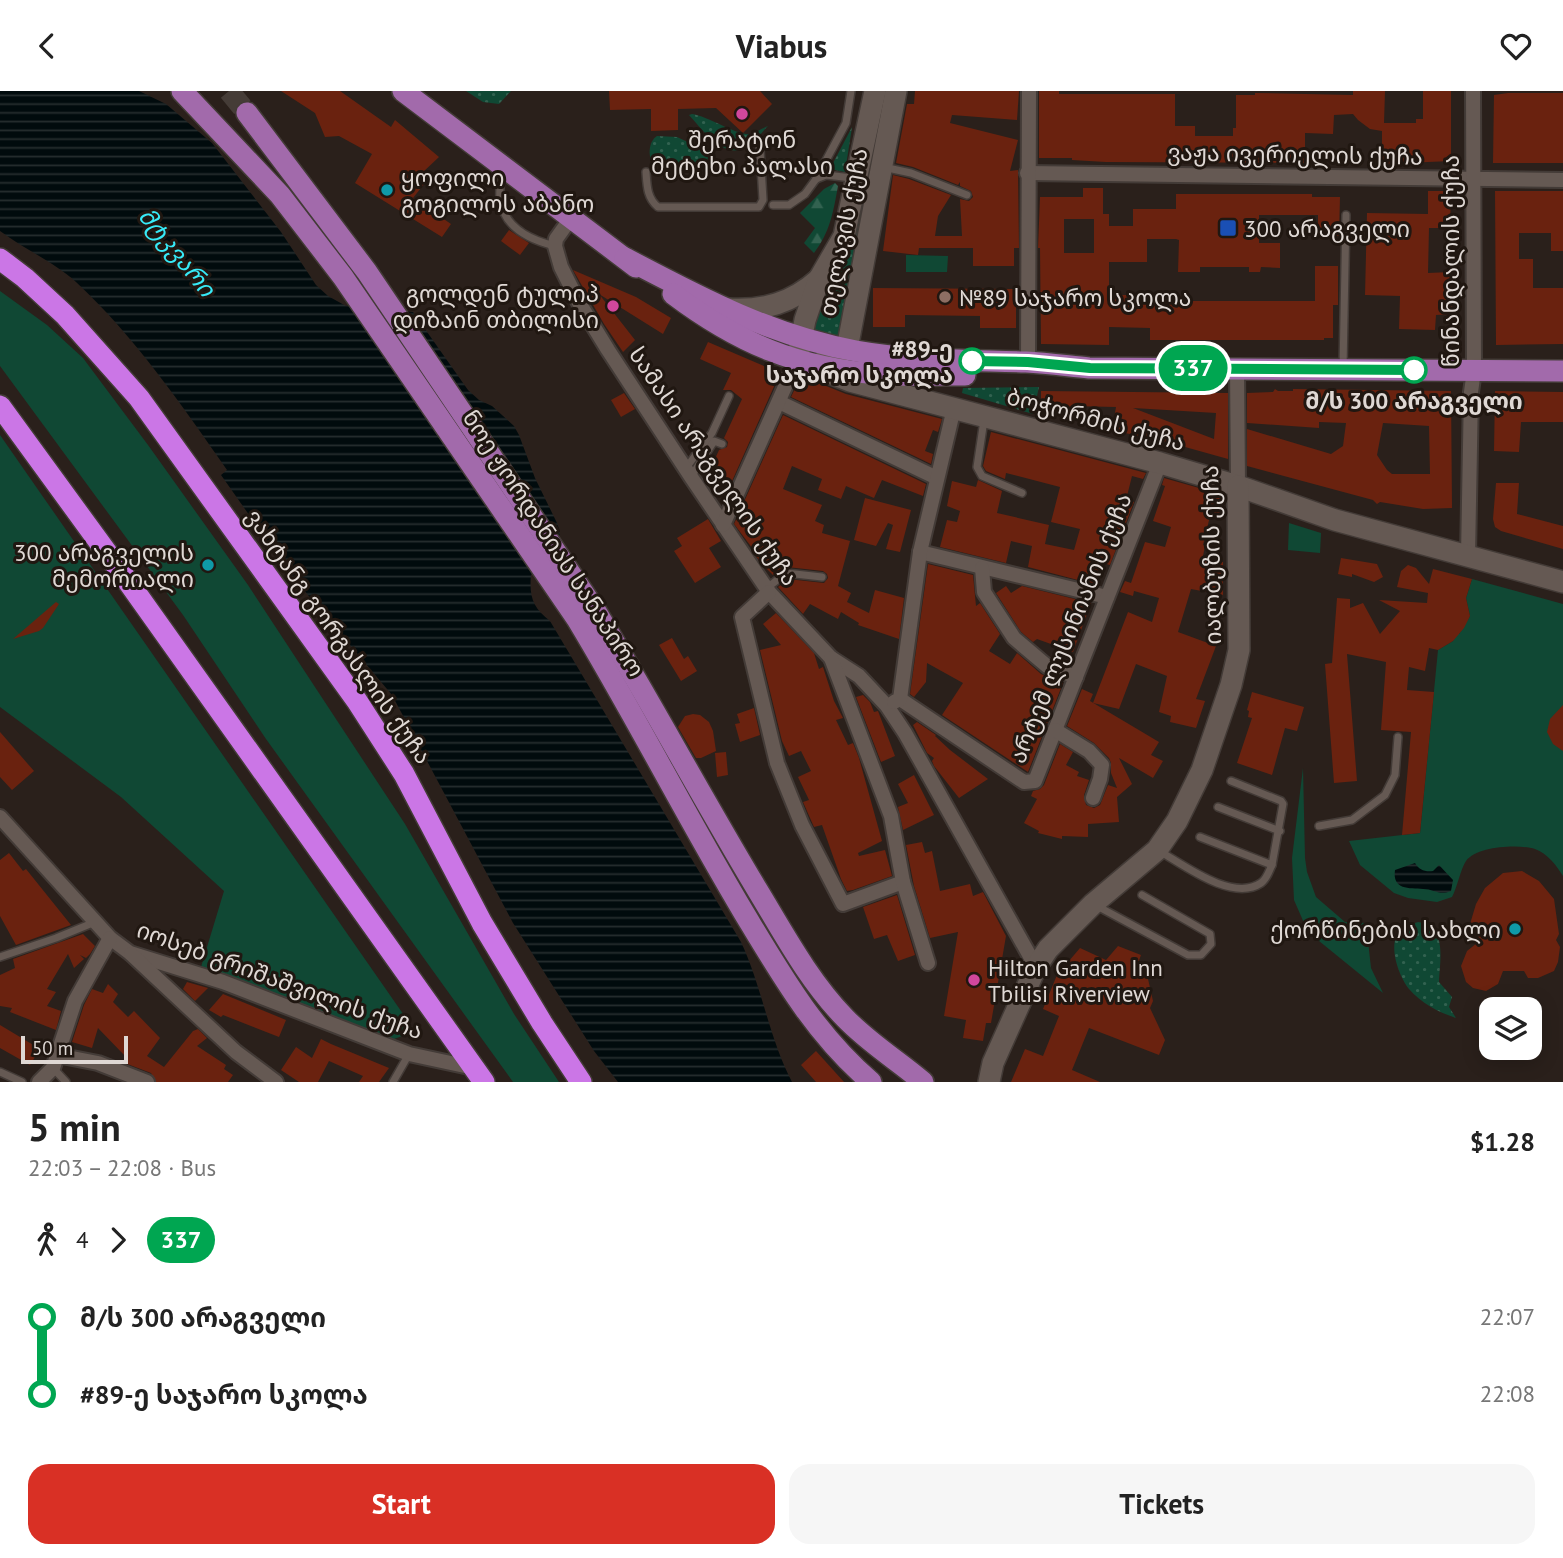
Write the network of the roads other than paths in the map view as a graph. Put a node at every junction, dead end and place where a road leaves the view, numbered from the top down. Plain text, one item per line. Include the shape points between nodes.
1 (182, 91) edge
2 (403, 91) edge
3 (851, 91) edge
4 (875, 91) edge
5 (896, 91) edge
6 (1029, 91) edge
7 (1474, 91) edge
8 (247, 113) tunnel mouth
9 (760, 149) dead end
10 (502, 166) junction
11 (882, 166) junction
12 (646, 172) dead end
13 (1027, 173) junction
14 (816, 179) junction
15 (857, 179) junction
16 (1473, 179) junction
17 (1563, 180) edge
18 (967, 195) dead end
19 (773, 205) dead end
20 (1346, 215) dead end
21 (572, 218) junction
22 (555, 246) junction
23 (625, 258) junction
24 (0, 259) edge
25 (819, 279) junction
26 (724, 309) junction
27 (801, 338) junction
28 (847, 349) junction
29 (1028, 362) junction
30 (807, 363) junction
31 (1090, 368) junction
32 (1237, 368) junction
33 (1343, 369) junction
34 (1563, 370) edge
35 (1474, 371) junction
36 (729, 396) dead end
37 (779, 402) junction
38 (0, 406) edge
39 (954, 408) junction
40 (985, 416) junction
41 (722, 444) dead end
42 (1160, 463) junction
43 (688, 473) junction
44 (937, 478) junction
45 (1238, 486) junction
46 (1022, 493) dead end
47 (723, 525) junction
48 (920, 552) junction
49 (1468, 556) junction
50 (552, 563) junction
51 (982, 568) junction
52 (822, 577) dead end
53 (1563, 582) edge
54 (768, 590) junction
55 (1107, 597) junction
56 (831, 658) junction
57 (1076, 677) junction
58 (901, 699) junction
59 (887, 706) junction
60 (1055, 730) junction
61 (1398, 737) dead end
62 (1231, 781) dead end
63 (1093, 798) dead end
64 (1218, 807) dead end
65 (0, 817) edge
66 (1319, 826) dead end
67 (1280, 831) junction
68 (1200, 837) dead end
69 (1157, 850) junction
70 (1272, 865) junction
71 (903, 882) junction
72 (1142, 895) dead end
73 (1093, 904) junction
74 (95, 922) junction
75 (110, 938) junction
76 (130, 953) junction
77 (0, 957) edge
78 (928, 963) dead end
79 (1036, 967) junction
80 (409, 1054) junction
81 (55, 1061) junction
82 (0, 1072) edge
83 (991, 1073) edge
84 (479, 1075) edge
85 (924, 1081) edge
86 (22, 1082) edge
87 (39, 1082) edge
88 (66, 1082) edge
89 (147, 1082) edge
90 (276, 1082) edge
91 (393, 1082) edge
92 (582, 1082) edge
93 (871, 1082) edge
94 (974, 1082) edge

1 - 50 main road, ნოე ჟორდანიას სანაპირო via 280,195
2 - 10 main road
3 - 14 lane via 846,123
4 - 15 main road, თელავის ქუჩა
5 - 11 main road, თელავის ქუჩა
6 - 13 street
7 - 16 street, წინანდალის ქუჩა
8 - 50 main road, ნოე ჟორდანიას სანაპირო via 367,272
9 - 12 lane via 763,200 759,207 658,207 651,201
10 - 21 main road
10 - 22 lane via 500,198 508,222 534,241
11 - 18 lane
11 - 28 main road, თელავის ქუჩა
13 - 16 street, ვაჟა ივერიელის ქუჩა
13 - 29 street
14 - 15 lane
14 - 19 lane via 789,205
15 - 25 main road, თელავის ქუჩა via 844,236
16 - 17 street, ვაჟა ივერიელის ქუჩა
16 - 35 street, წინანდალის ქუჩა
20 - 33 lane
21 - 22 street
21 - 23 main road
22 - 43 street, სამასი არაგველის ქუჩა via 578,301
23 - 26 main road
23 - 30 main road via 709,322 768,351
24 - 92 highway, ვახტანგ გორგასლის ქუჩა via 65,315 139,398 357,701 404,774 482,923
25 - 26 main road, თელავის ქუჩა via 783,303 761,309
25 - 27 main road, თელავის ქუჩა
26 - 27 main road
27 - 28 main road
27 - 30 main road, თელავის ქუჩა
28 - 29 main road via 936,360
28 - 30 main road, თელავის ქუჩა
29 - 31 main road
30 - 31 main road via 882,375 1028,376
30 - 37 street
30 - 39 main road, ბოჭორმის ქუჩა via 850,381
31 - 32 main road
32 - 33 main road
32 - 45 street, იალბუზის ქუჩა
33 - 35 main road
34 - 35 main road
35 - 49 street, წინანდალის ქუჩა
36 - 43 lane
37 - 44 street
37 - 47 street
38 - 84 highway
39 - 40 main road, ბოჭორმის ქუჩა
39 - 44 street
40 - 42 main road, ბოჭორმის ქუჩა
40 - 46 lane via 979,472
41 - 43 lane via 715,441
42 - 45 main road, ბოჭორმის ქუჩა
42 - 55 street, არტემ ლუსინიანის ქუჩა
43 - 47 street, სამასი არაგველის ქუჩა
44 - 48 street
45 - 49 main road, ბოჭორმის ქუჩა via 1335,520
45 - 69 main road, იალბუზის ქუჩა via 1240,624 1236,667 1202,770
47 - 54 street, სამასი არაგველის ქუჩა
48 - 51 street
48 - 58 street
49 - 53 main road, ბოჭორმის ქუჩა
50 - 85 main road, ნოე ჟორდანიას სანაპირო via 630,667 732,849 809,973 861,1033
50 - 93 main road, ნოე ჟორდანიას სანაპირო via 712,859 784,980 830,1044
51 - 55 street
51 - 57 street via 984,592 1014,638 1047,666
52 - 54 lane via 786,573
54 - 56 street, სამასი არაგველის ქუჩა
54 - 71 street via 741,617 777,763 802,825 843,904
55 - 57 street, არტემ ლუსინიანის ქუჩა
56 - 59 street, სამასი არაგველის ქუჩა via 859,676
56 - 71 street via 891,816
57 - 60 street, არტემ ლუსინიანის ქუჩა
58 - 59 street
58 - 60 street, არტემ ლუსინიანის ქუჩა via 1024,782 1035,781
59 - 79 street, სამასი არაგველის ქუჩა
60 - 63 street via 1102,765
61 - 66 lane via 1395,775 1385,795 1352,820
62 - 67 lane via 1281,801
64 - 67 lane
65 - 74 street, იოსებ გრიშაშვილის ქუჩა
67 - 70 lane
68 - 70 lane
69 - 70 lane via 1230,887 1251,888 1264,882
69 - 73 main road, იალბუზის ქუჩა
71 - 78 street
72 - 73 lane via 1210,934 1211,944 1201,955 1188,955
73 - 79 main road, იალბუზის ქუჩა via 1058,937
74 - 75 street, იოსებ გრიშაშვილის ქუჩა
74 - 77 lane
75 - 76 street, იოსებ გრიშაშვილის ქუჩა
75 - 81 street via 75,1001
76 - 80 street, იოსებ გრიშაშვილის ქუჩა via 223,982
76 - 90 street via 236,1052
79 - 83 main road, იალბუზის ქუჩა
80 - 84 street, იოსებ გრიშაშვილის ქუჩა
80 - 91 lane
81 - 87 street
81 - 88 lane
81 - 89 street via 98,1063
82 - 86 lane
83 - 94 main road

